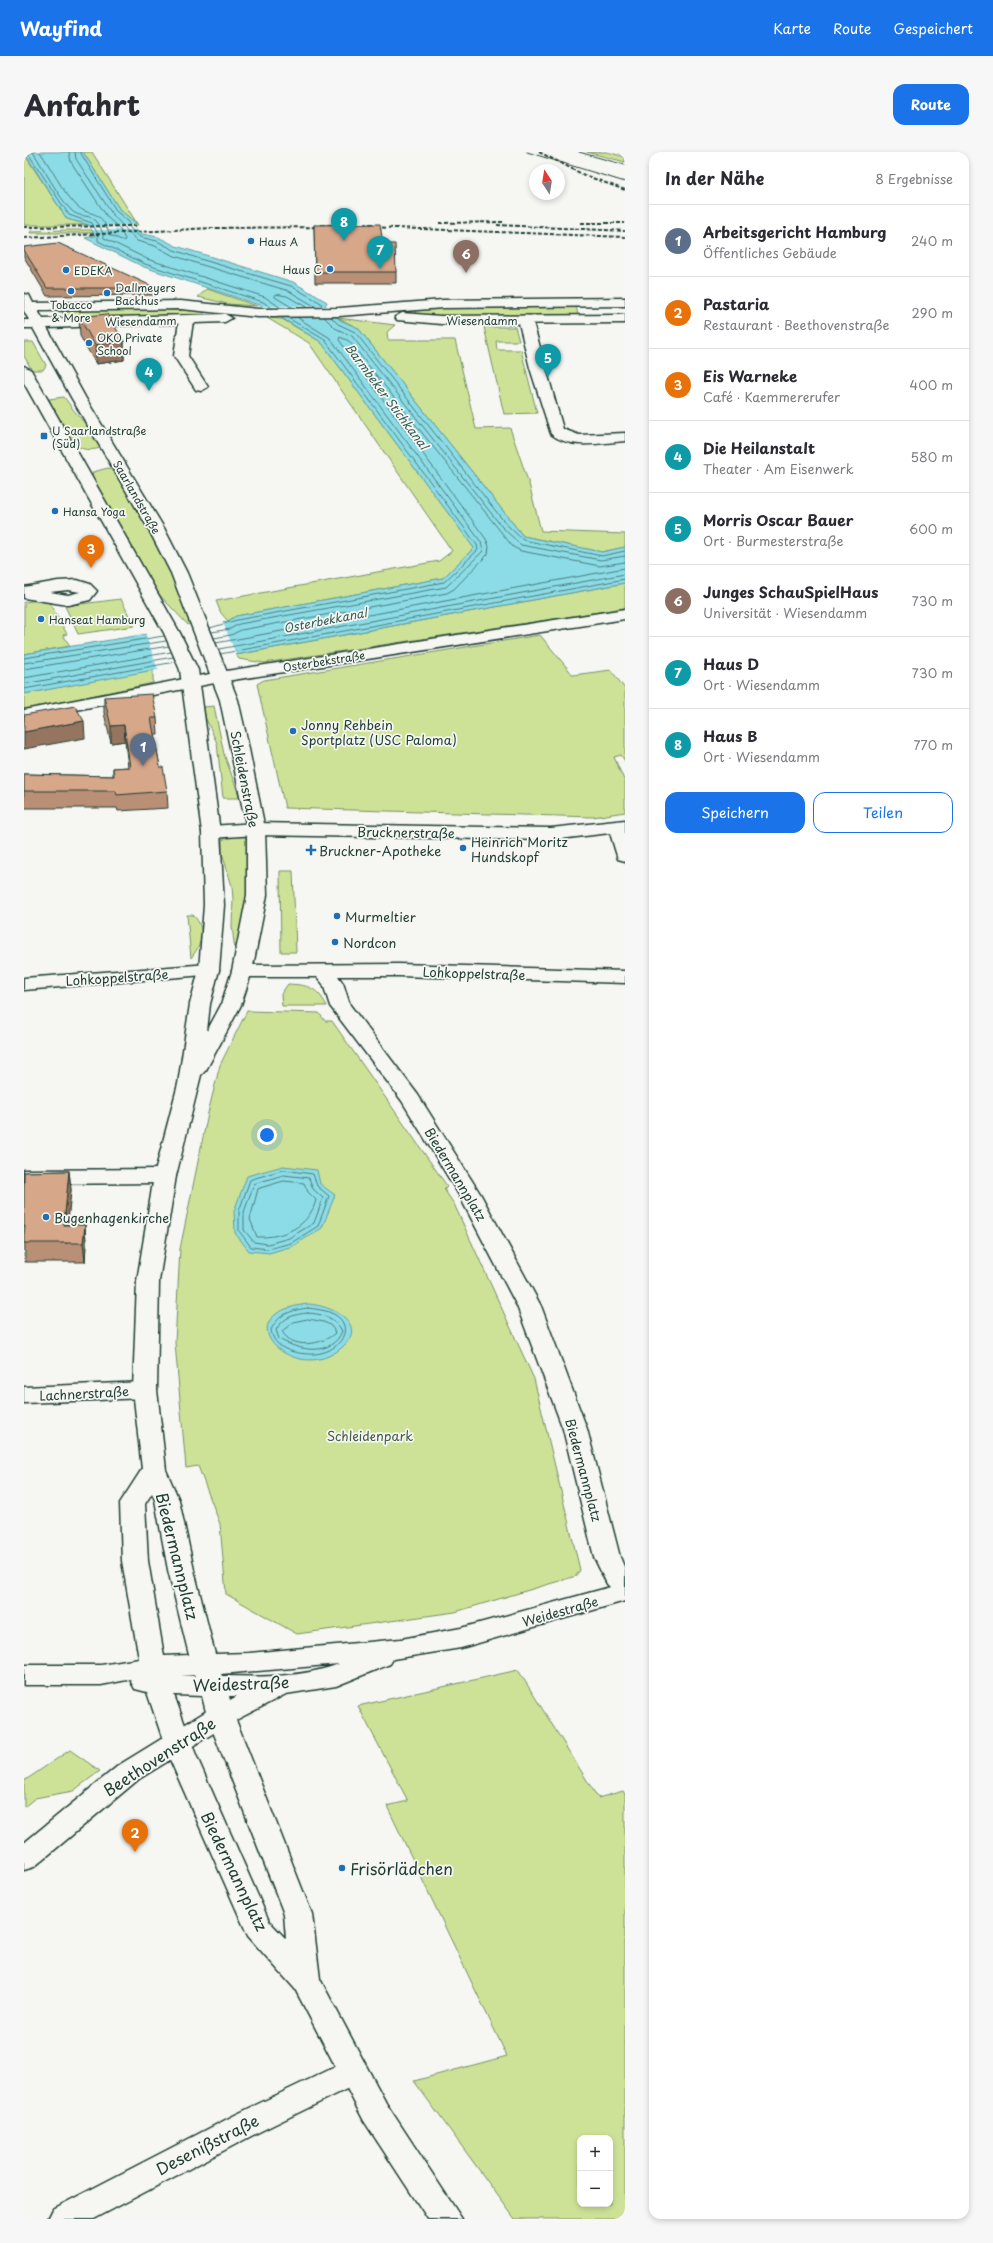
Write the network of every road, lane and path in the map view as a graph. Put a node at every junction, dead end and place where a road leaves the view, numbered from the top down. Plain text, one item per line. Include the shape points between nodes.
1 (625, 302) edge
2 (26, 304) edge
3 (339, 312) junction
4 (258, 313) junction
5 (525, 319) junction
6 (625, 319) edge
7 (186, 321) junction
8 (31, 324) edge
9 (68, 378) junction
10 (36, 379) edge
11 (201, 387) dead end
12 (625, 437) edge
13 (625, 614) edge
14 (217, 669) junction
15 (189, 674) junction
16 (24, 715) edge
17 (621, 826) edge
18 (256, 829) junction
19 (211, 832) junction
20 (625, 855) edge
21 (209, 970) junction
22 (242, 971) junction
23 (323, 971) junction
24 (625, 977) edge
25 (24, 984) edge
26 (189, 1084) junction
27 (165, 1176) junction
28 (24, 1177) edge
29 (145, 1390) junction
30 (24, 1396) edge
31 (154, 1470) junction
32 (625, 1586) edge
33 (625, 1592) edge
34 (401, 1649) junction
35 (24, 1675) edge
36 (155, 1675) junction
37 (208, 1675) junction
38 (286, 1684) junction
39 (220, 1716) junction
40 (177, 1743) junction
41 (24, 1859) edge
42 (305, 1980) junction
43 (352, 2072) junction
44 (64, 2219) edge
45 (446, 2219) edge

1 - 3 street, Wiesendamm via 443,304
2 - 4 street, Wiesendamm via 181,305
2 - 8 street, Saarlandstraße
3 - 4 street, Wiesendamm
3 - 5 street, Wiesendamm via 426,319
4 - 7 street, Wiesendamm via 214,320
5 - 6 street, Wiesendamm
5 - 12 street via 556,431 560,435 582,439
7 - 8 street, Wiesendamm
7 - 11 street via 182,356
8 - 9 street, Saarlandstraße
9 - 10 street
9 - 14 street, Saarlandstraße via 156,528 179,573
10 - 15 street via 169,627
13 - 14 street, Osterbekstraße
14 - 15 street, Osterbekstraße
14 - 18 street, Schleidenstraße via 229,700
15 - 16 street, Osterbekstraße
15 - 19 street
17 - 18 street, Brucknerstraße via 551,834
17 - 20 street
18 - 19 street, Brucknerstraße
18 - 22 street, Schleidenstraße via 257,895
19 - 21 street via 214,905
21 - 22 street, Lohkoppelstraße
21 - 25 street, Lohkoppelstraße
21 - 26 street, Biedermannplatz via 200,1004
22 - 23 street
22 - 26 street, Biedermannplatz via 231,1005
23 - 24 street, Lohkoppelstraße via 399,970
23 - 32 street, Biedermannplatz via 333,983 340,1006 411,1099 466,1188 529,1306 575,1429 607,1557 616,1577
26 - 27 street, Biedermannplatz
27 - 28 street
27 - 29 street, Biedermannplatz via 148,1281
29 - 30 street, Lachnerstraße
29 - 31 street, Biedermannplatz
31 - 36 street, Biedermannplatz via 132,1503 135,1561
31 - 37 street, Biedermannplatz via 167,1500 181,1570
33 - 34 street, Weidestraße via 461,1638
34 - 37 street, Weidestraße via 273,1661
34 - 38 street, Weidestraße via 336,1676
35 - 36 street, Weidestraße
36 - 37 street, Weidestraße
36 - 40 street, Biedermannplatz
37 - 38 street, Weidestraße
37 - 39 street, Biedermannplatz
38 - 39 street, Weidestraße
39 - 40 street, Beethovenstraße
39 - 42 street, Biedermannplatz via 298,1914
40 - 41 street, Beethovenstraße via 109,1787
40 - 42 street, Biedermannplatz via 258,1928
42 - 43 street
43 - 44 street, Desenißstraße
43 - 45 street via 375,2112

